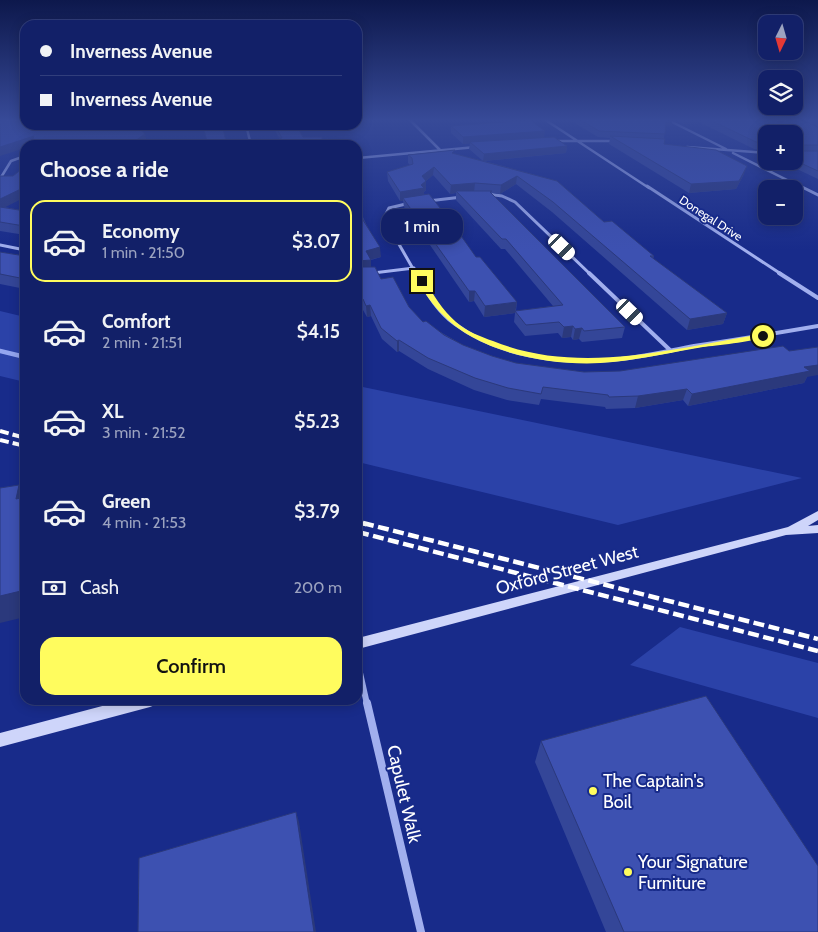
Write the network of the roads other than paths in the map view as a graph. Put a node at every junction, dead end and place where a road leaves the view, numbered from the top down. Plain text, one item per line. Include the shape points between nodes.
1 (10, 162) edge
2 (610, 162) edge
3 (754, 162) edge
4 (0, 178) edge
5 (485, 194) edge
6 (818, 194) edge
7 (466, 196) edge
8 (421, 202) edge
9 (412, 203) edge
10 (0, 245) edge
11 (20, 249) edge
12 (414, 268) junction
13 (367, 274) edge
14 (818, 298) edge
15 (818, 326) edge
16 (671, 351) junction
17 (818, 515) edge
18 (818, 529) edge
19 (786, 531) junction
20 (362, 643) edge
21 (362, 681) edge
22 (131, 705) edge
23 (0, 740) edge
24 (421, 932) edge

1 - 4 street
2 - 14 street, Donegal Drive
3 - 6 street
5 - 16 street via 515,202
7 - 8 street
9 - 12 street via 388,208 384,218
10 - 11 street
12 - 13 street
12 - 16 street via 437,306 454,324 478,338 510,350 544,358 584,361
15 - 16 street
17 - 19 main road, Oxford Street West
18 - 19 main road, Oxford Street West
19 - 20 main road, Oxford Street West
21 - 24 street, Capulet Walk
22 - 23 main road

